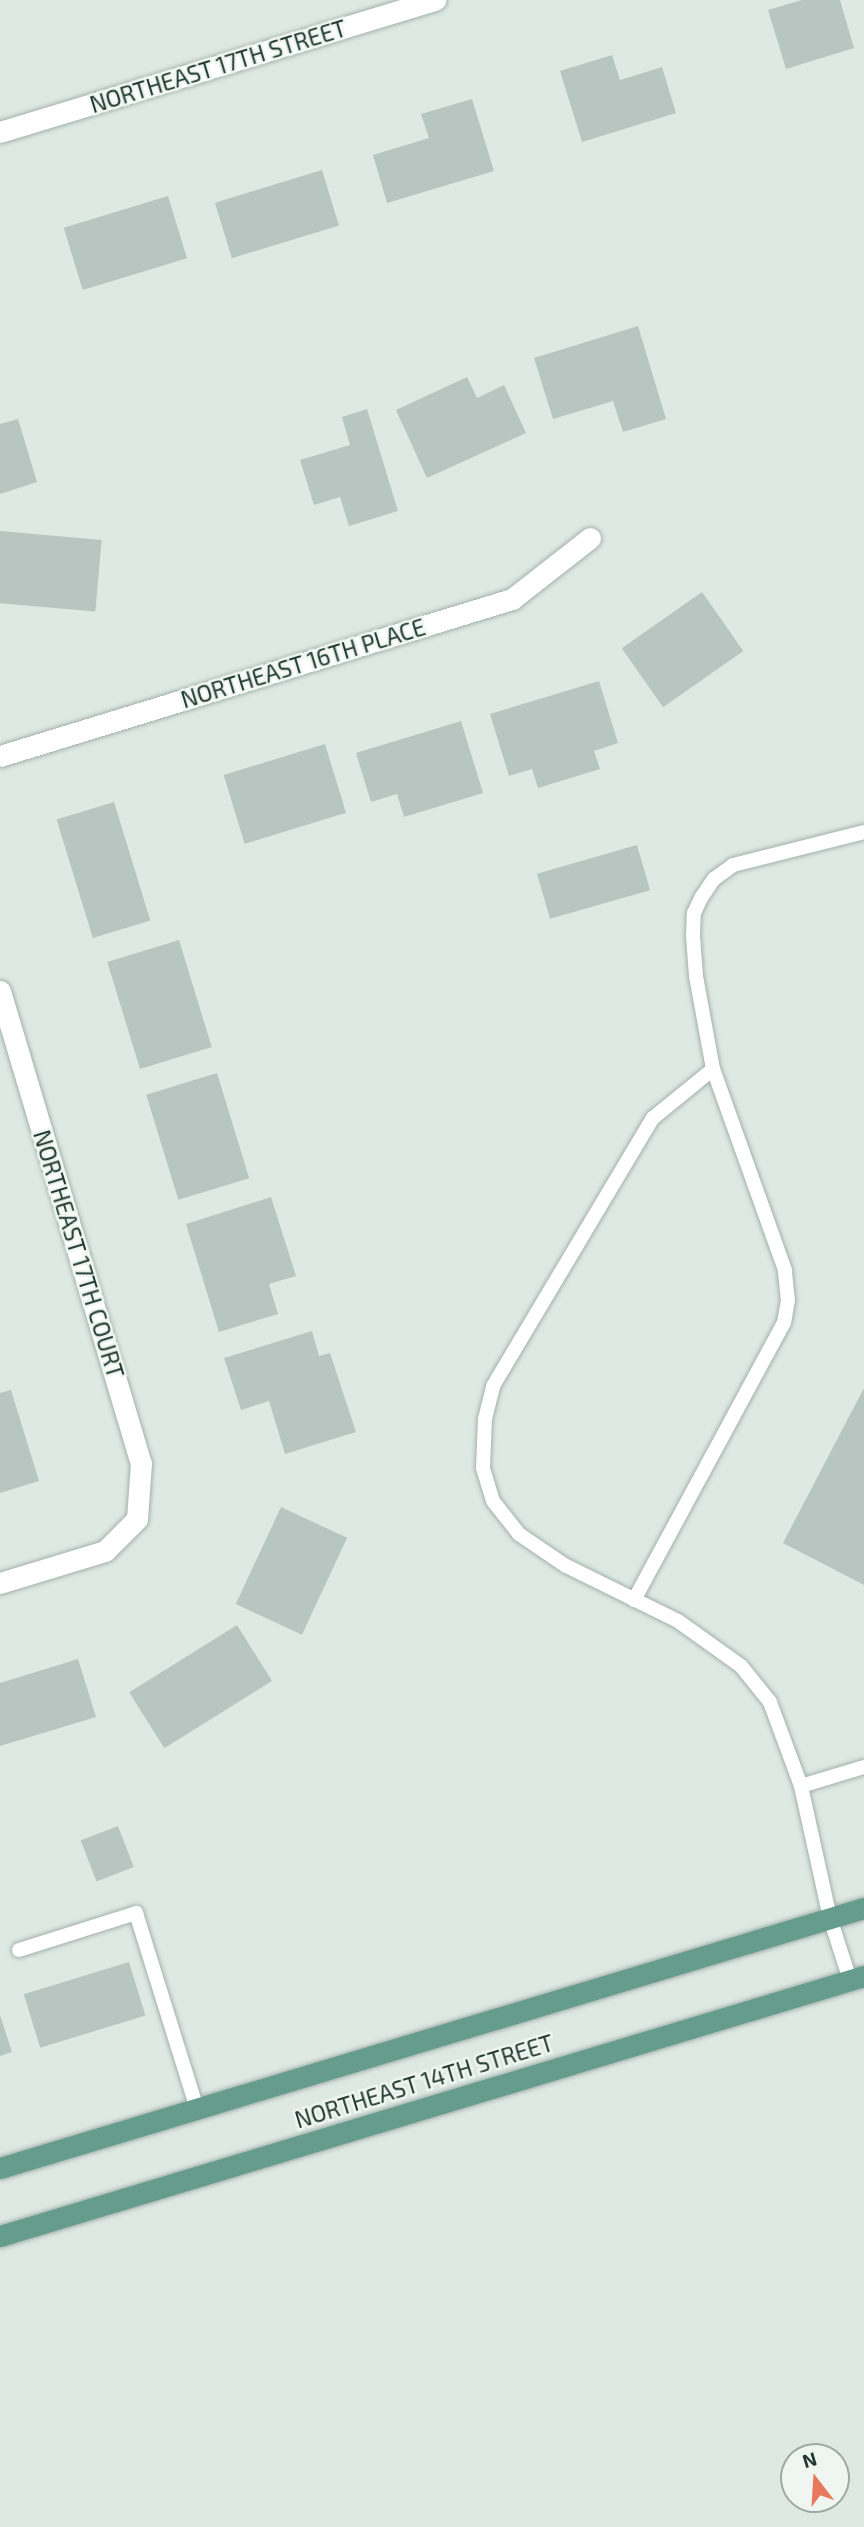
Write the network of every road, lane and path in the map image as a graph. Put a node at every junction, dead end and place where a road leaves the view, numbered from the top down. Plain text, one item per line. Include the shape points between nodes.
1 (435, 0) edge
2 (0, 132) edge
3 (590, 538) dead end
4 (0, 756) edge
5 (864, 832) edge
6 (0, 990) edge
7 (713, 1069) junction
8 (0, 1583) edge
9 (634, 1600) junction
10 (864, 1767) edge
11 (802, 1786) junction
12 (864, 1908) edge
13 (830, 1918) junction
14 (19, 1950) dead end
15 (857, 1978) edge
16 (197, 2109) junction
17 (0, 2168) edge
18 (0, 2236) edge

1 - 2 street, NORTHEAST 17TH STREET
3 - 4 street, NORTHEAST 16TH PLACE via 512,599
5 - 7 lane via 733,865 701,898 694,913 693,936
6 - 8 street, NORTHEAST 17TH COURT via 141,1463 137,1519 105,1551
7 - 9 lane via 785,1270 788,1301 784,1323
7 - 9 lane via 653,1118 492,1387 485,1419 483,1468 493,1501 505,1518 519,1534 566,1566
9 - 11 lane via 678,1621 741,1666 770,1702
10 - 11 lane
11 - 13 lane
12 - 13 main road, NORTHEAST 14TH STREET
13 - 15 lane
13 - 16 main road, NORTHEAST 14TH STREET
14 - 16 lane via 136,1913
15 - 18 main road, NORTHEAST 14TH STREET
16 - 17 main road, NORTHEAST 14TH STREET

